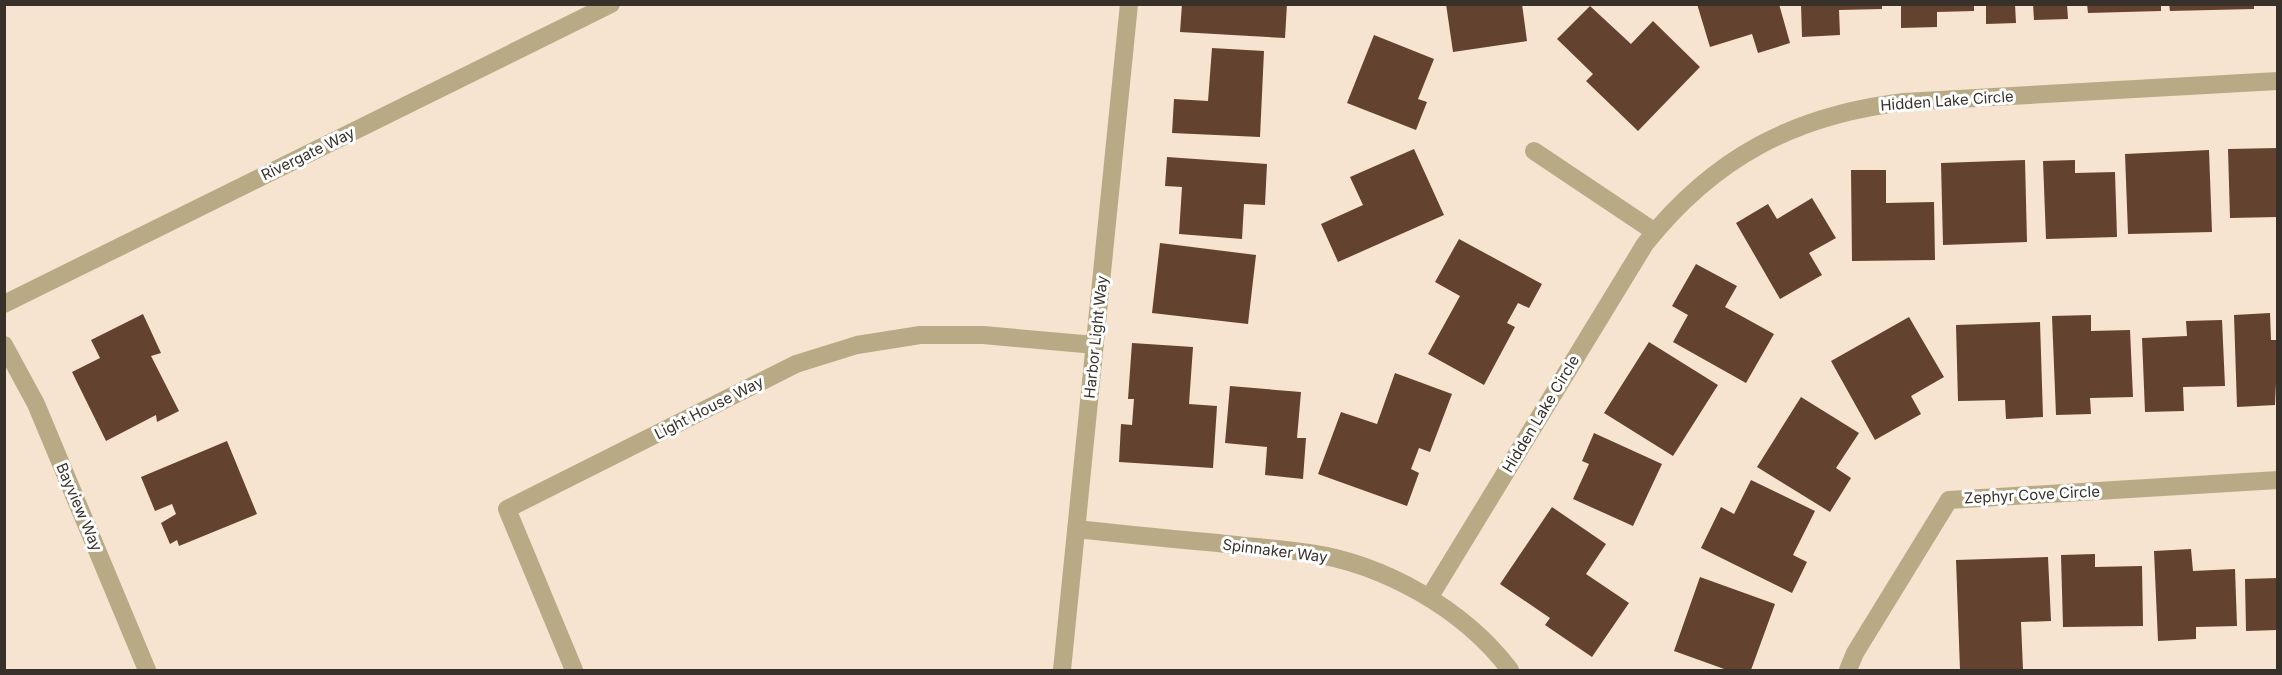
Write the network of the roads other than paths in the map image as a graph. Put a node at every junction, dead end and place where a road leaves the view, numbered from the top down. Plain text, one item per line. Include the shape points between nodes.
1 (611, 4) edge
2 (1129, 4) edge
3 (2277, 81) edge
4 (1534, 151) dead end
5 (1655, 232) junction
6 (4, 304) edge
7 (4, 345) edge
8 (1095, 345) junction
9 (2277, 480) edge
10 (1076, 529) junction
11 (1429, 598) junction
12 (147, 670) edge
13 (574, 670) edge
14 (1062, 670) edge
15 (1510, 670) edge
16 (1848, 670) edge

1 - 6 street, Rivergate Way
2 - 8 street, Harbor Light Way
3 - 5 street, Hidden Lake Circle via 1862,107 1810,121 1761,142 1716,172
4 - 5 street
5 - 11 street, Hidden Lake Circle
7 - 12 street, Bayview Way via 36,404
8 - 10 street, Harbor Light Way
8 - 13 street, Light House Way via 983,335 920,335 857,345 796,364 507,509
9 - 16 street, Zephyr Cove Circle via 1949,500 1855,652
10 - 11 street, Spinnaker Way via 1310,553 1354,563
10 - 14 street, Harbor Light Way
11 - 15 street, Spinnaker Way via 1468,627

